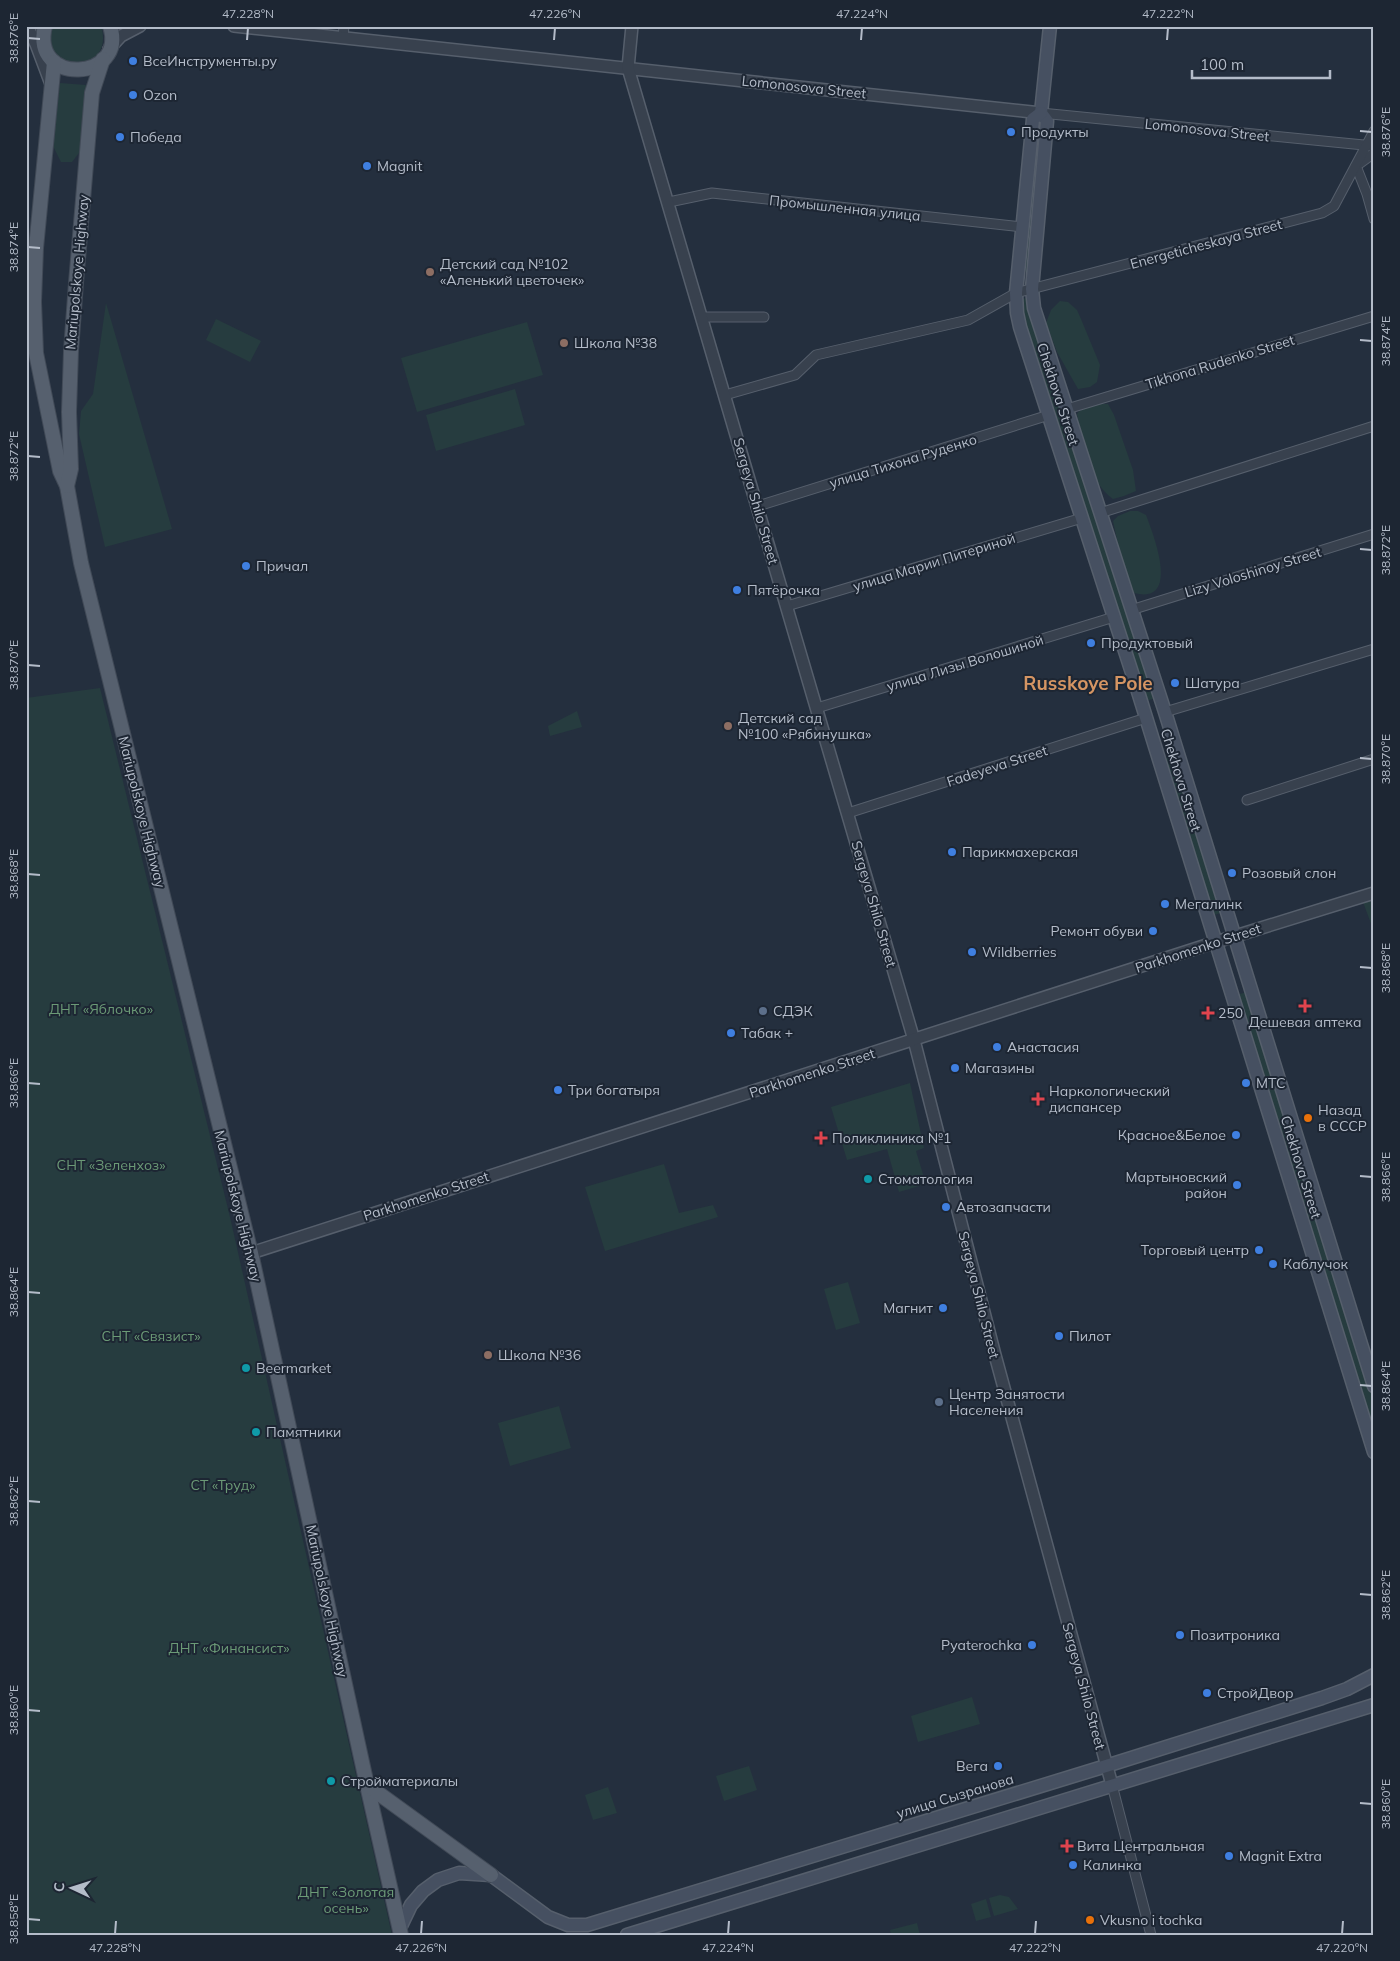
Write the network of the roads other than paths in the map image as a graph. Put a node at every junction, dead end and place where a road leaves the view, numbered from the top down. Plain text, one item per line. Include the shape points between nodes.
1 (27, 26) edge
2 (45, 26) edge
3 (110, 26) edge
4 (140, 26) edge
5 (234, 26) edge
6 (632, 26) edge
7 (1050, 26) edge
8 (344, 32) edge
9 (106, 54) junction
10 (54, 62) junction
11 (628, 68) junction
12 (52, 86) junction
13 (1041, 113) junction
14 (1374, 131) edge
15 (1370, 146) edge
16 (1374, 153) edge
17 (1356, 166) junction
18 (668, 202) junction
19 (1374, 219) edge
20 (1023, 227) junction
21 (1032, 289) junction
22 (1016, 293) junction
23 (1374, 316) edge
24 (702, 317) junction
25 (764, 317) dead end
26 (725, 395) junction
27 (1067, 409) junction
28 (1049, 415) junction
29 (1374, 426) edge
30 (67, 486) junction
31 (758, 506) junction
32 (1100, 513) junction
33 (1082, 518) junction
34 (1374, 534) edge
35 (787, 606) junction
36 (1132, 610) junction
37 (1114, 617) junction
38 (1374, 649) edge
39 (817, 708) junction
40 (1164, 712) junction
41 (1146, 718) junction
42 (1374, 759) edge
43 (1247, 800) dead end
44 (848, 813) junction
45 (1374, 893) edge
46 (1234, 936) junction
47 (1216, 942) junction
48 (914, 1040) junction
49 (251, 1253) junction
50 (1374, 1386) edge
51 (1374, 1452) edge
52 (1374, 1675) edge
53 (1374, 1705) edge
54 (1106, 1766) junction
55 (366, 1785) junction
56 (1112, 1785) junction
57 (852, 1844) junction
58 (859, 1864) junction
59 (491, 1875) junction
60 (400, 1931) edge
61 (627, 1935) edge
62 (1151, 1935) edge

1 - 12 street
2 - 10 main road via 45,48
3 - 9 main road, Mariupolskoye Highway via 112,37
4 - 9 street via 121,36
5 - 8 street, Lomonosova Street
6 - 11 street, Sergeya Shilo Street
7 - 13 main road, Chekhova Street
8 - 11 street, Lomonosova Street
9 - 10 main road via 94,66 78,71
9 - 30 main road, Mariupolskoye Highway via 92,94 71,351 71,469
10 - 12 main road, Mariupolskoye Highway
11 - 13 street, Lomonosova Street
11 - 18 street, Sergeya Shilo Street
12 - 30 main road, Mariupolskoye Highway via 34,302 36,353 60,471
13 - 15 street, Lomonosova Street
13 - 20 main road, Chekhova Street via 1033,118
13 - 21 main road, Chekhova Street via 1047,121
14 - 15 street, Energeticheskaya Street
15 - 17 street, Energeticheskaya Street
16 - 17 street, Energeticheskaya Street
17 - 19 street
17 - 21 street, Energeticheskaya Street via 1334,206 1322,213
18 - 20 street, Промышленная улица via 712,193
18 - 24 street, Sergeya Shilo Street
20 - 22 main road, Chekhova Street
21 - 22 street, Energeticheskaya Street
21 - 27 main road, Chekhova Street via 1036,315
22 - 26 street via 968,320 816,355 795,376
22 - 28 main road, Chekhova Street via 1020,327
23 - 27 street, Tikhona Rudenko Street
24 - 25 street
24 - 26 street, Sergeya Shilo Street
26 - 31 street, Sergeya Shilo Street
27 - 32 main road, Chekhova Street
28 - 31 street, улица Тихона Руденко
28 - 33 main road, Chekhova Street
29 - 32 street
30 - 49 main road, Mariupolskoye Highway via 81,563
31 - 35 street, Sergeya Shilo Street
32 - 36 main road, Chekhova Street
33 - 35 street, улица Марии Питериной
33 - 37 main road, Chekhova Street
34 - 36 street, Lizy Voloshinoy Street
35 - 39 street, Sergeya Shilo Street
36 - 40 main road, Chekhova Street
37 - 39 street, улица Лизы Волошиной
37 - 41 main road, Chekhova Street
38 - 40 street
39 - 44 street, Sergeya Shilo Street
40 - 41 main road
40 - 46 main road, Chekhova Street
41 - 44 street, Fadeyeva Street
41 - 47 main road, Chekhova Street
42 - 43 street
44 - 48 street, Sergeya Shilo Street
45 - 46 street, Parkhomenko Street
46 - 47 street, Parkhomenko Street
46 - 50 main road, Chekhova Street
47 - 48 street, Parkhomenko Street
47 - 51 main road, Chekhova Street
48 - 49 street, Parkhomenko Street
48 - 54 street, Sergeya Shilo Street via 994,1355
49 - 55 main road, Mariupolskoye Highway
52 - 54 main road, улица Сызранова via 1322,1698
53 - 56 main road
54 - 56 street, Sergeya Shilo Street
54 - 57 main road, улица Сызранова
55 - 59 main road
55 - 60 main road, Mariupolskoye Highway
56 - 58 main road
56 - 62 street
57 - 58 main road
57 - 59 main road, улица Сызранова via 587,1925 568,1925 542,1914
58 - 61 main road
59 - 60 main road via 459,1873 438,1880 411,1905

